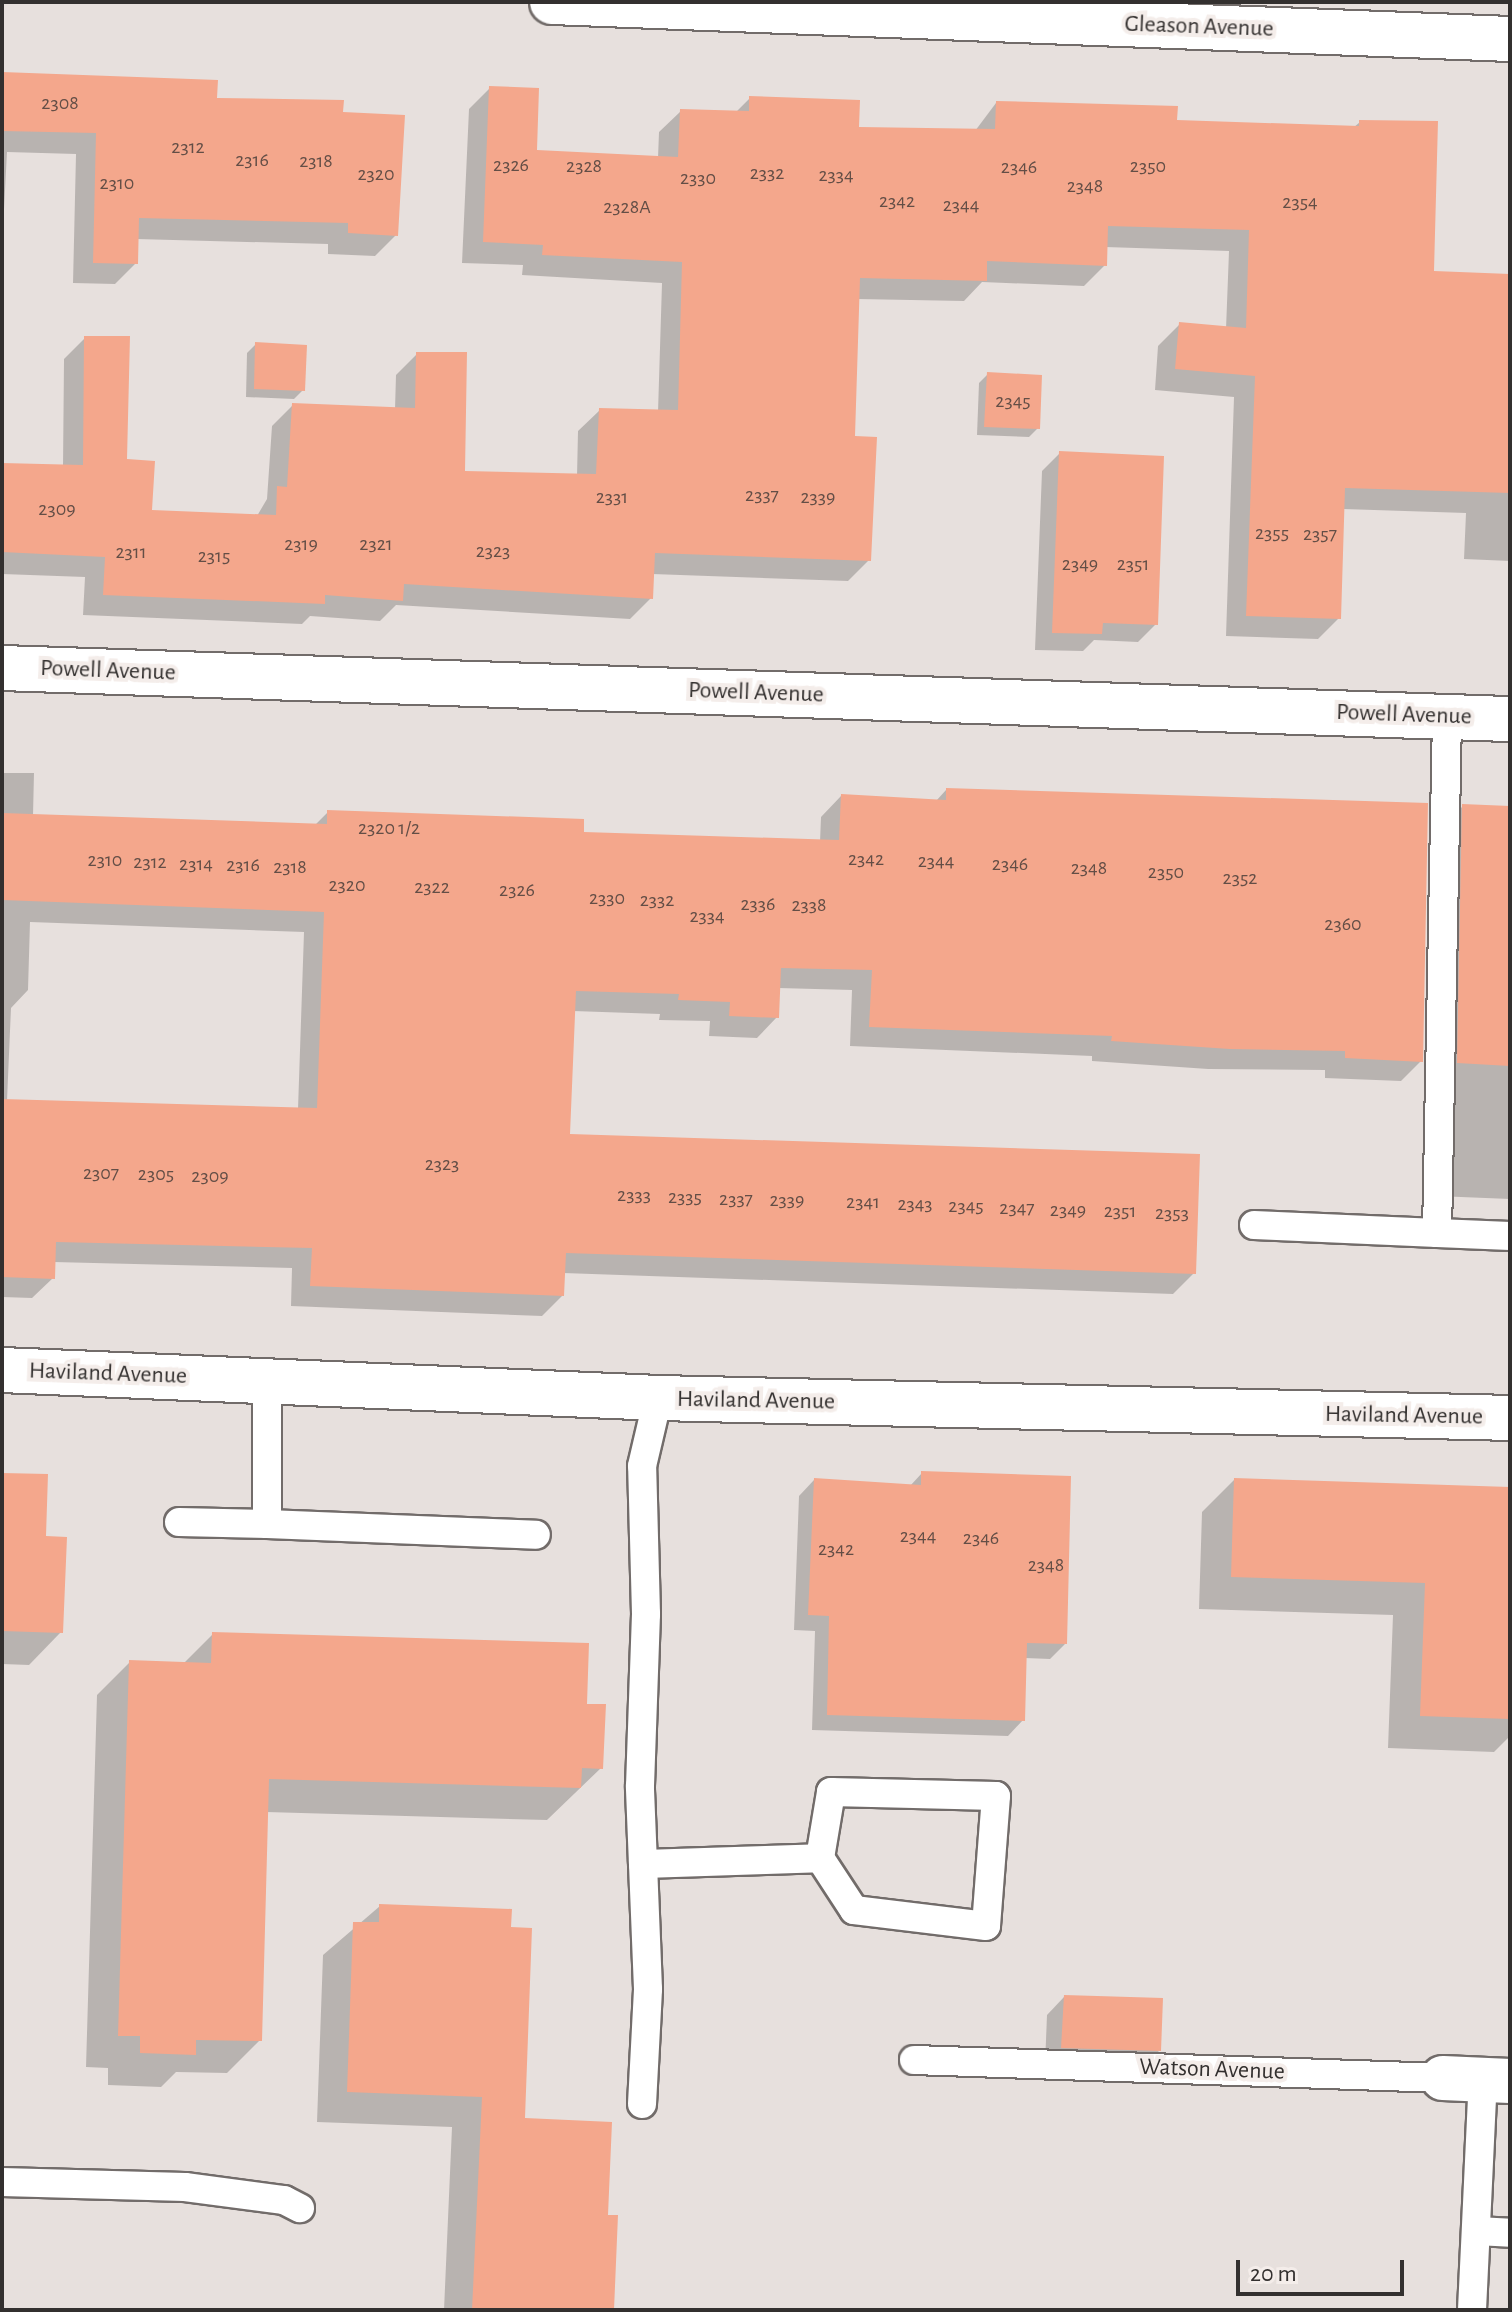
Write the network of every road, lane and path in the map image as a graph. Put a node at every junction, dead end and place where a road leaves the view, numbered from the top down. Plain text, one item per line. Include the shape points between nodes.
1 (552, 2) edge
2 (1510, 39) edge
3 (2, 668) edge
4 (1447, 717) junction
5 (1510, 719) edge
6 (1254, 1225) dead end
7 (1437, 1233) junction
8 (1510, 1236) edge
9 (2, 1370) edge
10 (267, 1381) junction
11 (658, 1398) junction
12 (1510, 1418) edge
13 (179, 1522) dead end
14 (267, 1524) junction
15 (536, 1535) dead end
16 (820, 1858) junction
17 (643, 1864) junction
18 (914, 2060) dead end
19 (1478, 2079) edge
20 (642, 2104) dead end
21 (2, 2182) edge
22 (300, 2208) dead end
23 (1477, 2231) junction
24 (1510, 2233) edge
25 (1472, 2310) edge

1 - 2 street, Gleason Avenue
3 - 4 street, Powell Avenue
4 - 5 street, Powell Avenue
4 - 7 lane
6 - 7 lane
7 - 8 lane
9 - 10 street, Haviland Avenue
10 - 11 street, Haviland Avenue
10 - 14 lane
11 - 12 street, Haviland Avenue
11 - 17 lane via 642,1466
13 - 14 lane
14 - 15 lane
16 - 16 lane via 831,1792 996,1796 986,1926 854,1910
16 - 17 lane
17 - 20 lane via 648,1989
18 - 19 lane, Watson Avenue
19 - 23 lane
21 - 22 lane via 185,2187 284,2200
23 - 24 lane
23 - 25 lane

